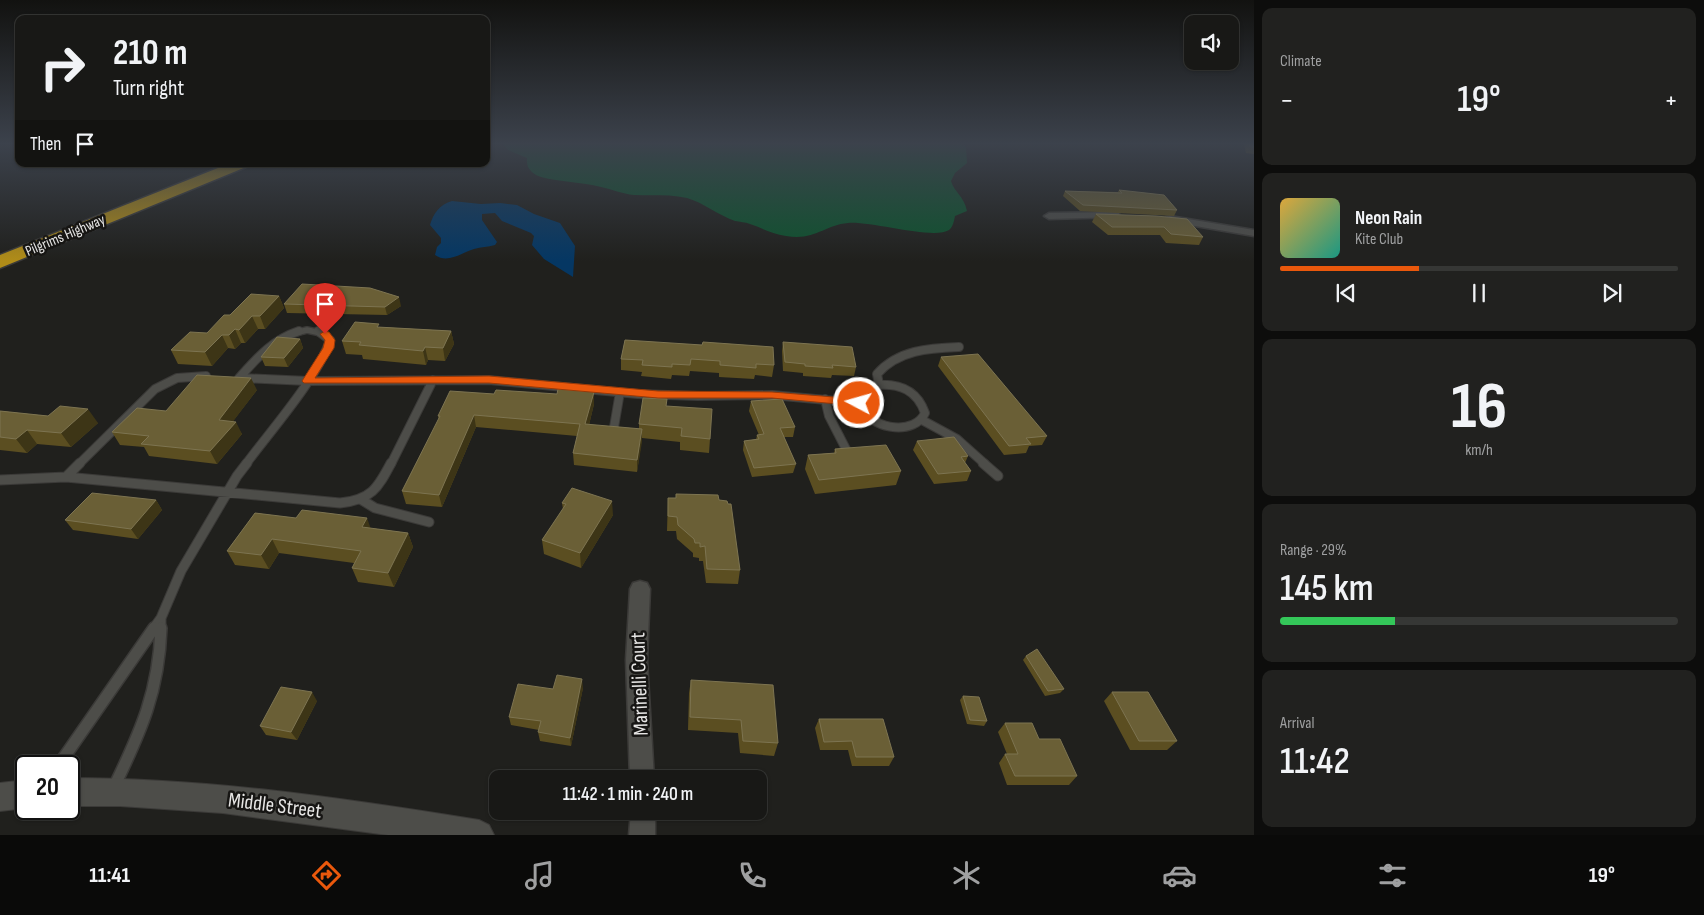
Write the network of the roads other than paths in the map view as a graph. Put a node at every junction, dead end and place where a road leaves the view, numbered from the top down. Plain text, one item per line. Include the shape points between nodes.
1 (162, 183) edge
2 (193, 183) edge
3 (1049, 216) dead end
4 (1127, 216) edge
5 (1161, 218) edge
6 (1254, 233) edge
7 (0, 247) edge
8 (0, 262) edge
9 (959, 347) dead end
10 (219, 377) edge
11 (229, 378) edge
12 (239, 378) junction
13 (433, 380) junction
14 (308, 381) junction
15 (878, 385) junction
16 (620, 392) junction
17 (826, 399) junction
18 (859, 403) junction
19 (922, 420) junction
20 (613, 433) edge
21 (848, 454) edge
22 (998, 476) dead end
23 (66, 477) junction
24 (0, 480) edge
25 (228, 492) junction
26 (362, 500) junction
27 (430, 522) dead end
28 (640, 589) dead end
29 (161, 618) junction
30 (65, 755) edge
31 (642, 770) edge
32 (112, 791) junction
33 (80, 792) edge
34 (15, 795) edge
35 (0, 797) edge
36 (643, 820) edge
37 (479, 835) edge
38 (642, 835) edge

1 - 7 highway, Pilgrims Highway
2 - 8 highway, Pilgrims Highway
3 - 4 street
5 - 6 street
9 - 15 lane via 918,351 895,359 877,374
10 - 23 lane via 185,376 155,389
11 - 12 lane
12 - 14 lane
12 - 14 lane via 273,344 294,333 314,331 325,334 330,344
13 - 14 lane
13 - 16 lane via 503,380
13 - 26 lane via 384,478
14 - 25 lane
15 - 18 lane via 863,392
15 - 19 lane via 897,386 914,395 924,409
16 - 17 lane
16 - 20 lane
17 - 18 lane
17 - 21 lane via 829,416
18 - 19 lane via 868,416 884,425 909,428
19 - 22 lane via 957,439
23 - 24 lane
23 - 25 lane
25 - 26 lane via 340,503
25 - 29 lane via 181,571
26 - 27 lane via 375,508
28 - 31 street, Marinelli Court via 637,651
29 - 30 lane
29 - 32 lane via 160,662 154,688
32 - 33 street, Middle Street
32 - 37 street, Middle Street via 268,803
34 - 35 street
36 - 38 street

